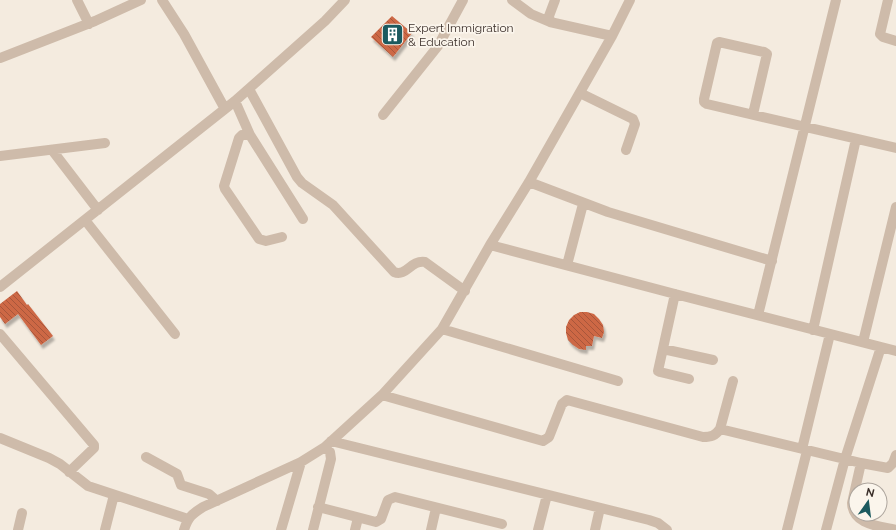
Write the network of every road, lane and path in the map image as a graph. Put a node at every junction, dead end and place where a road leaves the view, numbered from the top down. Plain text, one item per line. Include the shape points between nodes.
1 (77, 0) edge
2 (141, 0) edge
3 (162, 0) edge
4 (346, 0) edge
5 (464, 0) edge
6 (512, 0) edge
7 (555, 0) edge
8 (630, 0) edge
9 (836, 0) edge
10 (888, 0) edge
11 (550, 22) junction
12 (89, 24) junction
13 (612, 36) junction
14 (896, 41) edge
15 (0, 58) edge
16 (249, 89) junction
17 (580, 93) junction
18 (236, 101) junction
19 (225, 109) junction
20 (753, 114) junction
21 (383, 115) dead end
22 (805, 126) junction
23 (250, 135) junction
24 (856, 139) junction
25 (105, 143) dead end
26 (896, 148) edge
27 (52, 150) junction
28 (626, 150) dead end
29 (0, 156) edge
30 (529, 182) junction
31 (583, 204) junction
32 (896, 207) edge
33 (98, 210) junction
34 (303, 219) dead end
35 (85, 220) junction
36 (282, 237) dead end
37 (490, 245) junction
38 (772, 261) junction
39 (567, 265) junction
40 (0, 287) edge
41 (465, 291) junction
42 (675, 294) junction
43 (758, 314) junction
44 (442, 329) junction
45 (812, 330) junction
46 (0, 334) edge
47 (175, 334) dead end
48 (830, 334) junction
49 (863, 342) junction
50 (881, 347) junction
51 (662, 349) junction
52 (896, 351) edge
53 (713, 360) dead end
54 (689, 379) dead end
55 (618, 381) dead end
56 (733, 381) dead end
57 (382, 395) junction
58 (720, 429) junction
59 (0, 438) edge
60 (328, 444) junction
61 (804, 450) junction
62 (896, 455) edge
63 (146, 457) dead end
64 (844, 459) junction
65 (301, 462) junction
66 (861, 463) junction
67 (69, 472) junction
68 (114, 495) junction
69 (547, 495) junction
70 (217, 501) junction
71 (318, 507) junction
72 (436, 508) junction
73 (600, 508) junction
74 (22, 513) dead end
75 (358, 518) junction
76 (188, 519) junction
77 (502, 524) dead end
78 (864, 526) edge
79 (18, 530) edge
80 (105, 530) edge
81 (184, 530) edge
82 (281, 530) edge
83 (313, 530) edge
84 (355, 530) edge
85 (431, 530) edge
86 (538, 530) edge
87 (595, 530) edge
88 (667, 530) edge
89 (787, 530) edge
90 (826, 530) edge
91 (896, 530) edge

1 - 12 street
2 - 12 street
3 - 19 street via 184,34
4 - 16 street
5 - 21 street via 438,46
6 - 11 street via 531,14
7 - 11 street via 549,16
8 - 13 street
9 - 22 street
10 - 14 street via 880,34
11 - 13 street
12 - 15 street
13 - 17 street
16 - 18 street
16 - 41 street via 297,177 333,205 394,272 402,273 416,262 425,262
17 - 28 street via 633,119 635,124
17 - 30 street
18 - 19 street
18 - 23 street
19 - 33 street
20 - 20 street via 767,54 719,42 704,102
20 - 22 street
22 - 24 street
22 - 38 street
23 - 34 street
23 - 36 street via 242,135 239,138 224,186 259,239 266,241
24 - 26 street
24 - 45 street
25 - 27 street
27 - 29 street
27 - 33 street
30 - 31 street
30 - 37 street
31 - 38 street
31 - 39 street
32 - 49 street
33 - 35 street
35 - 40 street
35 - 47 street
37 - 39 street
37 - 41 street
38 - 43 street
39 - 42 street
41 - 44 street
42 - 43 street
42 - 51 street
43 - 45 street
44 - 55 street
44 - 57 street
45 - 48 street
46 - 67 street via 94,445 94,448
48 - 49 street
48 - 61 street
49 - 50 street
50 - 52 street
50 - 64 street
51 - 53 street
51 - 54 street via 658,368 660,372
56 - 58 street
57 - 58 street via 543,441 549,437 562,404 567,400 703,437 715,435
57 - 60 street
58 - 61 street
59 - 67 street via 49,458
60 - 65 street
60 - 69 street
60 - 71 street via 331,459
61 - 64 street
61 - 89 street
62 - 66 street via 888,468
63 - 70 street via 177,474 181,485 209,494
64 - 66 street
64 - 90 street
65 - 70 street
65 - 82 street
66 - 78 street via 852,509
67 - 68 street via 88,486
68 - 76 street
68 - 80 street
69 - 73 street
69 - 86 street
70 - 76 street
71 - 75 street
71 - 83 street
72 - 75 street via 395,497 388,500 379,521
72 - 77 street
72 - 85 street
73 - 87 street
73 - 88 street via 658,523
74 - 79 street
75 - 84 street
76 - 81 street
78 - 91 street

